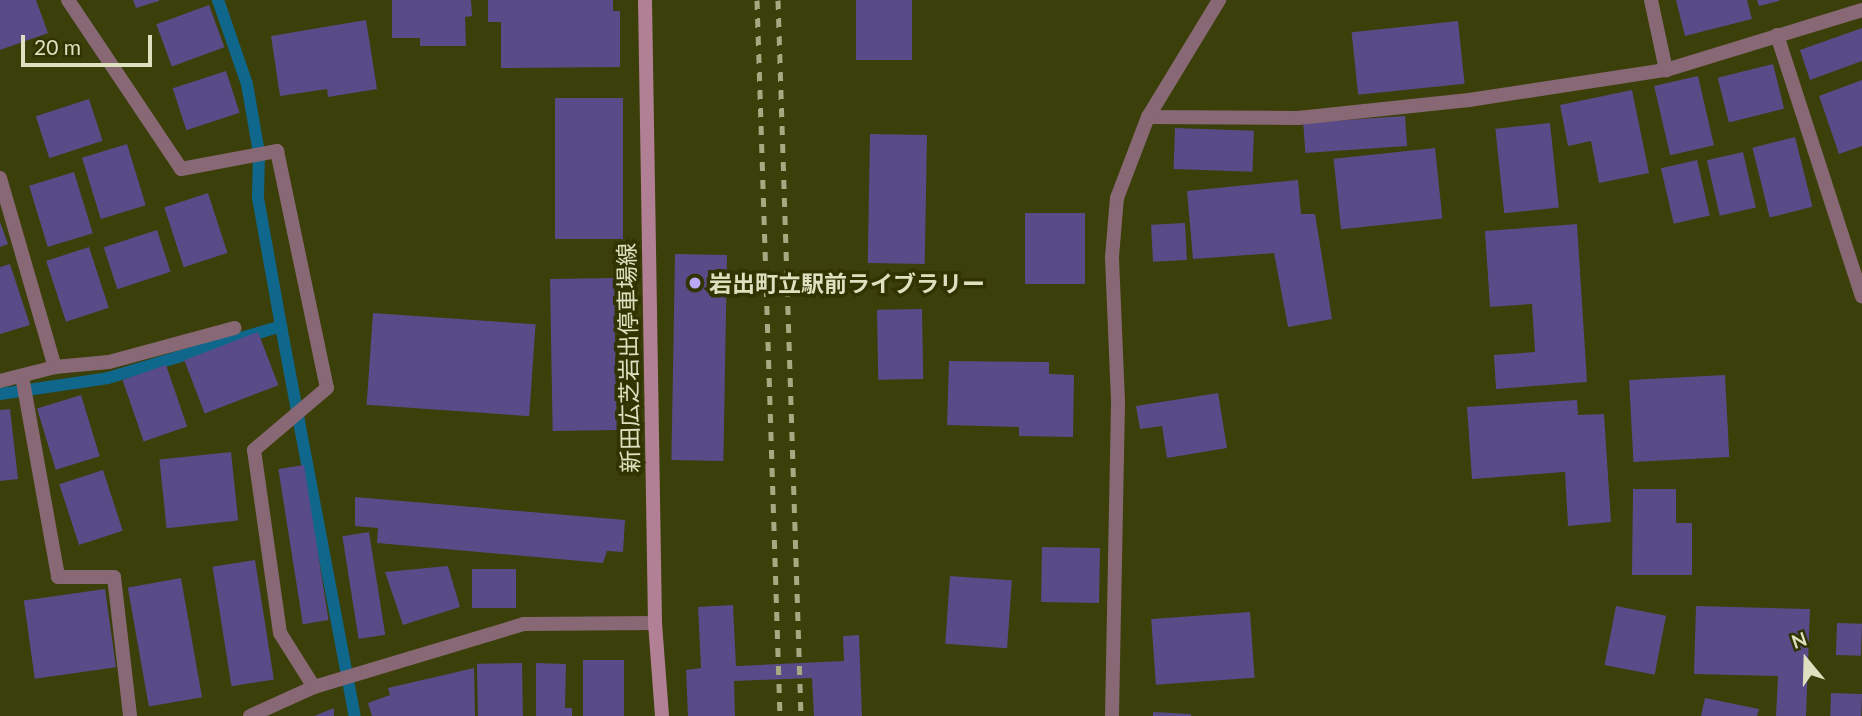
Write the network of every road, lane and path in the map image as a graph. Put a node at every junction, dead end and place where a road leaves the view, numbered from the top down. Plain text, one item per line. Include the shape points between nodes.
1 (68, 0) edge
2 (645, 0) edge
3 (1219, 0) edge
4 (1650, 0) edge
5 (1855, 7) edge
6 (1777, 35) junction
7 (1666, 70) junction
8 (1148, 117) junction
9 (0, 178) edge
10 (1862, 297) edge
11 (234, 328) dead end
12 (55, 367) junction
13 (22, 376) junction
14 (0, 381) edge
15 (655, 622) junction
16 (314, 687) junction
17 (130, 716) edge
18 (250, 716) edge
19 (662, 716) edge
20 (1112, 716) edge

1 - 16 street via 181,169 277,151 327,388 254,450 280,633
2 - 15 main road, 新田広芝岩出停車場線
3 - 8 street
4 - 7 street
5 - 6 street
6 - 7 street
6 - 10 street
7 - 8 street via 1469,100 1298,118
8 - 20 street via 1117,198 1111,257 1118,401
9 - 12 street
11 - 12 street via 109,362
12 - 13 street
13 - 14 street
13 - 17 street via 58,577 114,577
15 - 16 street via 524,625
15 - 19 main road, 新田広芝岩出停車場線
16 - 18 street

